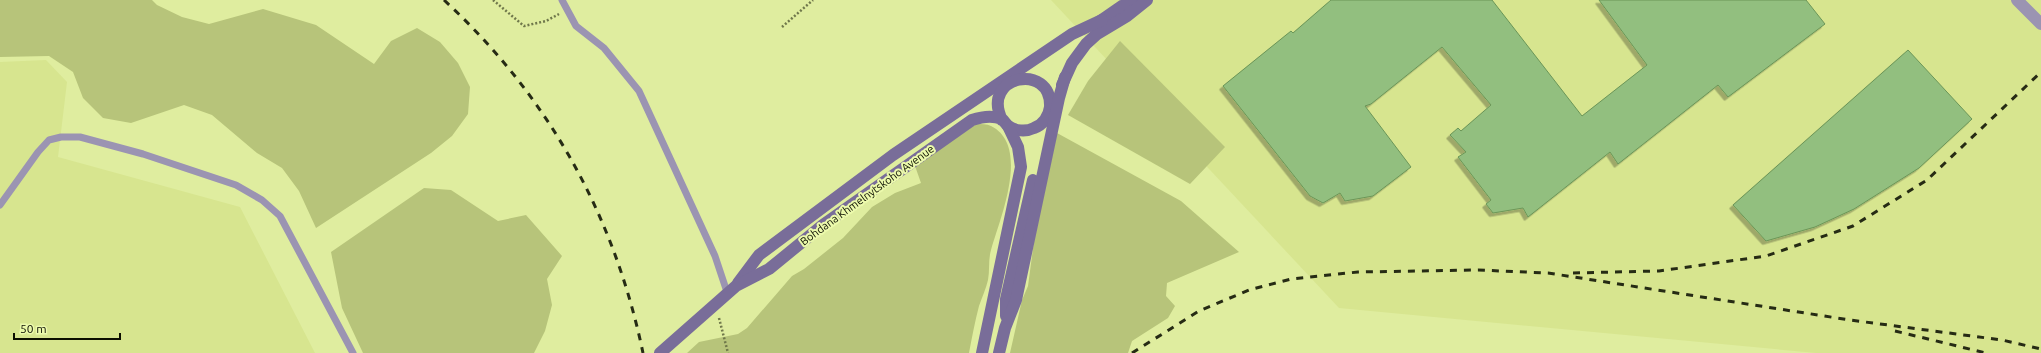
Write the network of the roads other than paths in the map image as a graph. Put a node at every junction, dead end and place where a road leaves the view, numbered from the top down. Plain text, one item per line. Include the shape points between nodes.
1 (562, 0) edge
2 (1139, 0) edge
3 (1147, 0) edge
4 (2017, 0) edge
5 (1102, 20) junction
6 (2041, 24) edge
7 (1065, 77) junction
8 (1019, 79) junction
9 (1004, 87) junction
10 (984, 93) junction
11 (1048, 114) junction
12 (1005, 123) junction
13 (0, 205) edge
14 (732, 289) junction
15 (1005, 328) junction
16 (353, 353) edge
17 (660, 353) edge
18 (982, 353) edge
19 (999, 353) edge

1 - 14 lane via 576,26 604,48 639,91
2 - 5 main road, Bohdana Khmelnytskoho Avenue via 1122,6
3 - 7 main road, Bohdana Khmelnytskoho Avenue via 1086,44
4 - 6 street
5 - 8 main road, Bohdana Khmelnytskoho Avenue
5 - 10 main road, Bohdana Khmelnytskoho Avenue via 1072,34
7 - 11 main road, Bohdana Khmelnytskoho Avenue
7 - 15 main road via 1058,98 1016,300
8 - 9 main road, Bohdana Khmelnytskoho Avenue
8 - 11 main road via 1031,80 1043,86 1049,97
9 - 10 main road, Bohdana Khmelnytskoho Avenue
9 - 12 main road via 997,103 998,112
10 - 14 main road, Bohdana Khmelnytskoho Avenue via 894,155 759,255
11 - 12 main road, Bohdana Khmelnytskoho Avenue via 1041,125 1029,130 1016,130
11 - 15 main road via 1006,299
12 - 14 main road, Bohdana Khmelnytskoho Avenue via 982,117 962,126 823,224 769,268
12 - 18 main road via 1018,147 1021,167
13 - 16 lane via 38,152 49,140 61,136 80,137 143,154 236,185 262,200 280,216
14 - 17 main road, Bohdana Khmelnytskoho Avenue
15 - 19 main road

